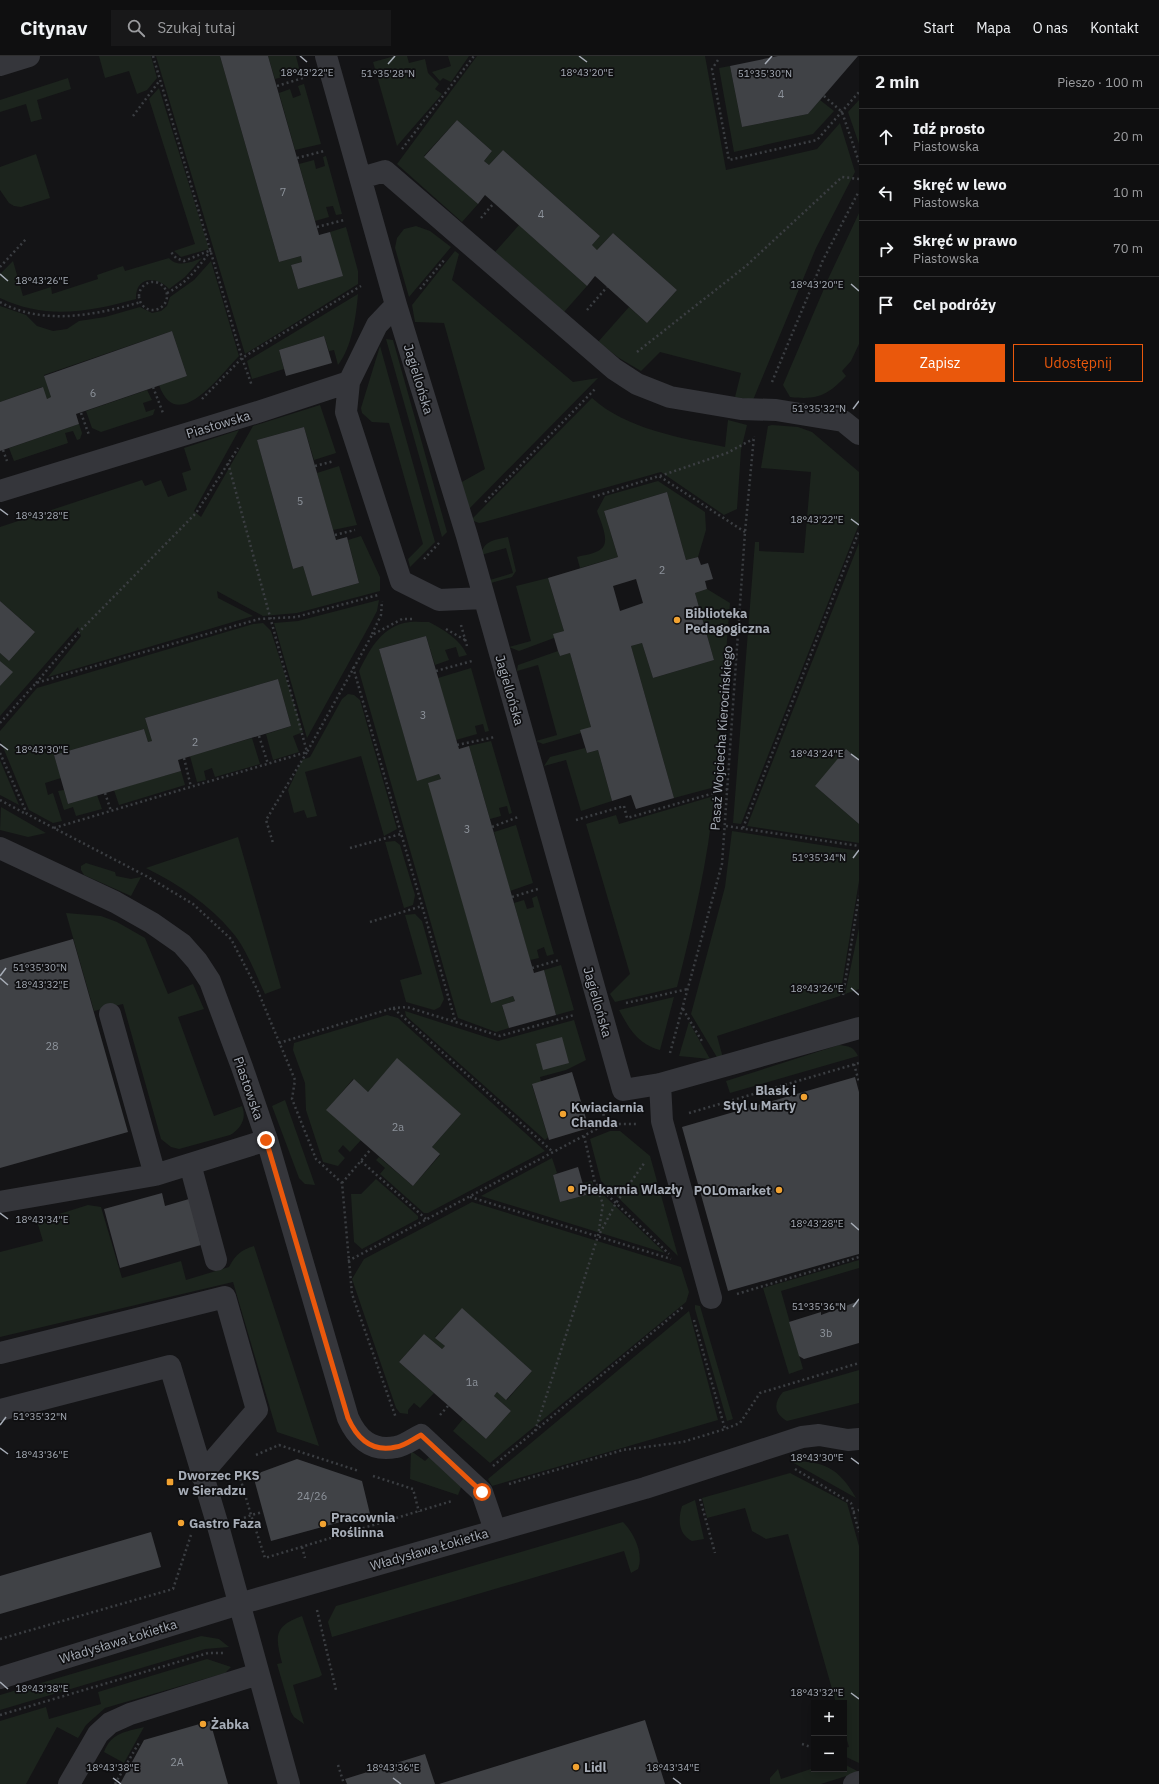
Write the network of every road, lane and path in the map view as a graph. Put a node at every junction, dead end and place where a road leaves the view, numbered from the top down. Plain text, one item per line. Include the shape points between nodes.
1 (29, 56) edge
2 (153, 56) edge
3 (326, 56) edge
4 (474, 56) edge
5 (718, 60) dead end
6 (0, 65) edge
7 (306, 77) dead end
8 (160, 80) junction
9 (277, 86) dead end
10 (859, 92) edge
11 (824, 96) dead end
12 (842, 112) junction
13 (133, 116) dead end
14 (326, 150) dead end
15 (297, 158) dead end
16 (859, 162) edge
17 (385, 171) junction
18 (361, 178) junction
19 (859, 179) edge
20 (859, 191) edge
21 (346, 220) dead end
22 (317, 227) dead end
23 (26, 238) dead end
24 (211, 250) junction
25 (172, 252) dead end
26 (0, 267) edge
27 (363, 291) dead end
28 (167, 293) junction
29 (0, 302) edge
30 (141, 302) junction
31 (396, 305) junction
32 (242, 358) junction
33 (614, 369) junction
34 (349, 382) junction
35 (259, 384) dead end
36 (252, 386) junction
37 (153, 387) dead end
38 (245, 388) dead end
39 (196, 405) dead end
40 (764, 410) junction
41 (262, 411) junction
42 (81, 413) dead end
43 (170, 413) dead end
44 (851, 428) edge
45 (753, 439) junction
46 (91, 440) dead end
47 (341, 459) dead end
48 (228, 463) junction
49 (315, 466) dead end
50 (659, 476) junction
51 (0, 491) edge
52 (593, 497) dead end
53 (464, 524) junction
54 (362, 528) dead end
55 (859, 531) edge
56 (745, 532) junction
57 (335, 535) dead end
58 (382, 594) dead end
59 (484, 598) junction
60 (270, 618) junction
61 (416, 619) dead end
62 (442, 626) dead end
63 (466, 641) dead end
64 (472, 661) dead end
65 (353, 668) junction
66 (436, 671) dead end
67 (36, 684) junction
68 (0, 723) edge
69 (259, 736) dead end
70 (495, 737) dead end
71 (458, 745) dead end
72 (307, 752) junction
73 (184, 758) dead end
74 (268, 764) junction
75 (192, 787) junction
76 (728, 789) junction
77 (105, 793) dead end
78 (0, 800) edge
79 (110, 811) junction
80 (27, 814) dead end
81 (519, 817) dead end
82 (726, 826) junction
83 (492, 827) dead end
84 (54, 828) dead end
85 (549, 828) junction
86 (743, 828) junction
87 (401, 834) junction
88 (273, 843) dead end
89 (859, 846) edge
90 (0, 848) edge
91 (350, 848) dead end
92 (541, 888) dead end
93 (859, 896) edge
94 (512, 897) dead end
95 (422, 906) junction
96 (370, 922) dead end
97 (563, 959) dead end
98 (532, 968) dead end
99 (688, 989) junction
100 (843, 995) dead end
101 (393, 1008) junction
102 (600, 1009) junction
103 (682, 1009) junction
104 (110, 1014) dead end
105 (455, 1020) junction
106 (859, 1028) edge
107 (279, 1043) dead end
108 (859, 1063) edge
109 (854, 1064) junction
110 (718, 1067) junction
111 (859, 1082) edge
112 (660, 1084) junction
113 (662, 1121) junction
114 (584, 1136) junction
115 (266, 1140) junction
116 (371, 1149) dead end
117 (553, 1152) junction
118 (361, 1161) junction
119 (190, 1164) junction
120 (155, 1175) junction
121 (342, 1183) dead end
122 (595, 1183) junction
123 (469, 1197) junction
124 (0, 1202) edge
125 (616, 1203) junction
126 (427, 1219) junction
127 (598, 1236) junction
128 (859, 1257) edge
129 (216, 1260) dead end
130 (348, 1261) dead end
131 (711, 1298) junction
132 (689, 1302) junction
133 (0, 1353) edge
134 (859, 1363) edge
135 (448, 1406) dead end
136 (0, 1410) edge
137 (436, 1420) dead end
138 (725, 1429) junction
139 (535, 1432) junction
140 (859, 1439) edge
141 (252, 1456) dead end
142 (791, 1467) dead end
143 (238, 1470) dead end
144 (361, 1472) dead end
145 (202, 1474) junction
146 (368, 1474) dead end
147 (482, 1492) junction
148 (859, 1510) edge
149 (263, 1512) dead end
150 (419, 1512) junction
151 (853, 1512) junction
152 (251, 1516) junction
153 (218, 1526) junction
154 (495, 1530) junction
155 (859, 1532) edge
156 (239, 1604) junction
157 (311, 1609) dead end
158 (0, 1639) edge
159 (252, 1653) junction
160 (258, 1674) junction
161 (0, 1678) edge
162 (336, 1690) dead end
163 (0, 1715) edge
164 (142, 1738) dead end
165 (802, 1744) dead end
166 (811, 1747) edge
167 (338, 1765) dead end
168 (859, 1782) edge
169 (69, 1784) edge
170 (115, 1784) edge
171 (289, 1784) edge
172 (344, 1784) edge
173 (854, 1784) edge

1 - 6 street
2 - 8 path
3 - 18 street, Jagiellońska
4 - 17 path
5 - 12 path via 712,69 729,160 817,140
7 - 9 path
8 - 13 path
8 - 24 path
10 - 12 path
11 - 12 path
12 - 16 path
14 - 15 path
17 - 18 street
17 - 33 street
18 - 31 street, Jagiellońska
19 - 33 path via 842,177 746,266
20 - 40 path, Pasaż Wojciecha Kierocińskiego via 823,260 774,378
21 - 22 path
23 - 26 path
24 - 25 path via 184,260 176,258
24 - 28 path via 195,273 180,287
24 - 32 path
27 - 32 path via 364,284
28 - 30 path via 164,305 156,309 148,308
28 - 30 path via 162,285 148,282 140,293
29 - 30 path via 11,308 50,316 83,316
31 - 34 street via 377,325
31 - 53 street, Jagiellońska
32 - 36 path
32 - 39 path
33 - 40 street via 637,384 670,397 741,409
33 - 53 path
34 - 41 street, Piastowska
34 - 59 street via 346,412 401,581 439,600
35 - 36 path
36 - 38 path
36 - 41 path
37 - 43 path via 164,416
40 - 44 street via 776,410
40 - 45 path, Pasaż Wojciecha Kierocińskiego
41 - 48 path
41 - 51 street, Piastowska
42 - 46 path
45 - 50 path via 727,453
45 - 56 path, Pasaż Wojciecha Kierocińskiego
47 - 49 path
48 - 60 path
48 - 67 path via 196,513 80,631
50 - 52 path
50 - 56 path
53 - 59 street, Jagiellońska
54 - 57 path
55 - 86 path
56 - 76 path, Pasaż Wojciecha Kierocińskiego
58 - 60 path via 296,617
59 - 85 street, Jagiellońska
60 - 67 path via 259,619
60 - 72 path
61 - 65 path via 402,619 372,635
62 - 63 path
64 - 66 path
65 - 72 path
65 - 87 path
67 - 68 path
69 - 74 path
70 - 71 path
72 - 74 path
72 - 88 path via 266,820
73 - 75 path
74 - 75 path
75 - 79 path
76 - 82 path, Pasaż Wojciecha Kierocińskiego
76 - 85 path via 627,818 624,806
77 - 79 path
78 - 80 path
79 - 84 path
81 - 83 path
82 - 86 path
82 - 99 path, Pasaż Wojciecha Kierocińskiego via 722,864
85 - 102 street, Jagiellońska
86 - 89 path
87 - 91 path
87 - 95 path
90 - 115 street, Piastowska via 115,902 182,944 210,981
92 - 94 path
93 - 100 path
95 - 96 path
95 - 105 path
97 - 98 path
99 - 102 path
99 - 103 path, Pasaż Wojciecha Kierocińskiego
101 - 105 path via 407,1007
101 - 107 path
101 - 117 path
102 - 105 path via 500,1036
102 - 112 street, Jagiellońska via 623,1090
103 - 110 path
103 - 112 path, Pasaż Wojciecha Kierocińskiego
104 - 120 street
106 - 110 street, Jagiellońska
108 - 109 path
109 - 111 path
109 - 113 path
110 - 112 street, Jagiellońska
112 - 113 street
113 - 114 path via 649,1125 606,1124
113 - 125 path via 650,1156
113 - 131 street
114 - 117 path
114 - 122 path
115 - 119 street
115 - 147 street, Piastowska via 348,1418 355,1433 368,1445 382,1448 397,1447 421,1435
116 - 118 path
117 - 123 path
118 - 121 path
118 - 126 path
119 - 120 street
119 - 129 street
120 - 124 street
122 - 125 path
122 - 127 path via 603,1204
123 - 126 path
123 - 127 path
125 - 127 path
125 - 127 path via 675,1260
126 - 130 path
127 - 139 path
128 - 131 path via 731,1295
131 - 132 path
132 - 138 path
132 - 139 path
133 - 145 street via 225,1297 257,1410
134 - 138 path via 760,1393 740,1423
135 - 137 path
136 - 145 street via 170,1366
138 - 147 path via 683,1442 623,1450
139 - 147 path via 485,1473
140 - 154 street, Władysława Łokietka via 848,1440 819,1435 802,1437 645,1488
141 - 144 path via 279,1445
142 - 151 path via 851,1503
143 - 152 path
145 - 153 street
146 - 150 path via 413,1489
147 - 150 path
147 - 154 street, Piastowska
148 - 151 path
149 - 152 path
150 - 152 path via 265,1558
151 - 155 path
152 - 153 path
153 - 156 street
153 - 158 path via 190,1535 173,1589
154 - 156 street, Władysława Łokietka
156 - 159 street
156 - 161 street, Władysława Łokietka
157 - 162 path via 316,1607
159 - 160 street
159 - 163 path via 208,1653
160 - 169 street via 130,1714 110,1723 98,1734
160 - 171 street
164 - 170 path
165 - 166 path
167 - 172 path
168 - 173 street

